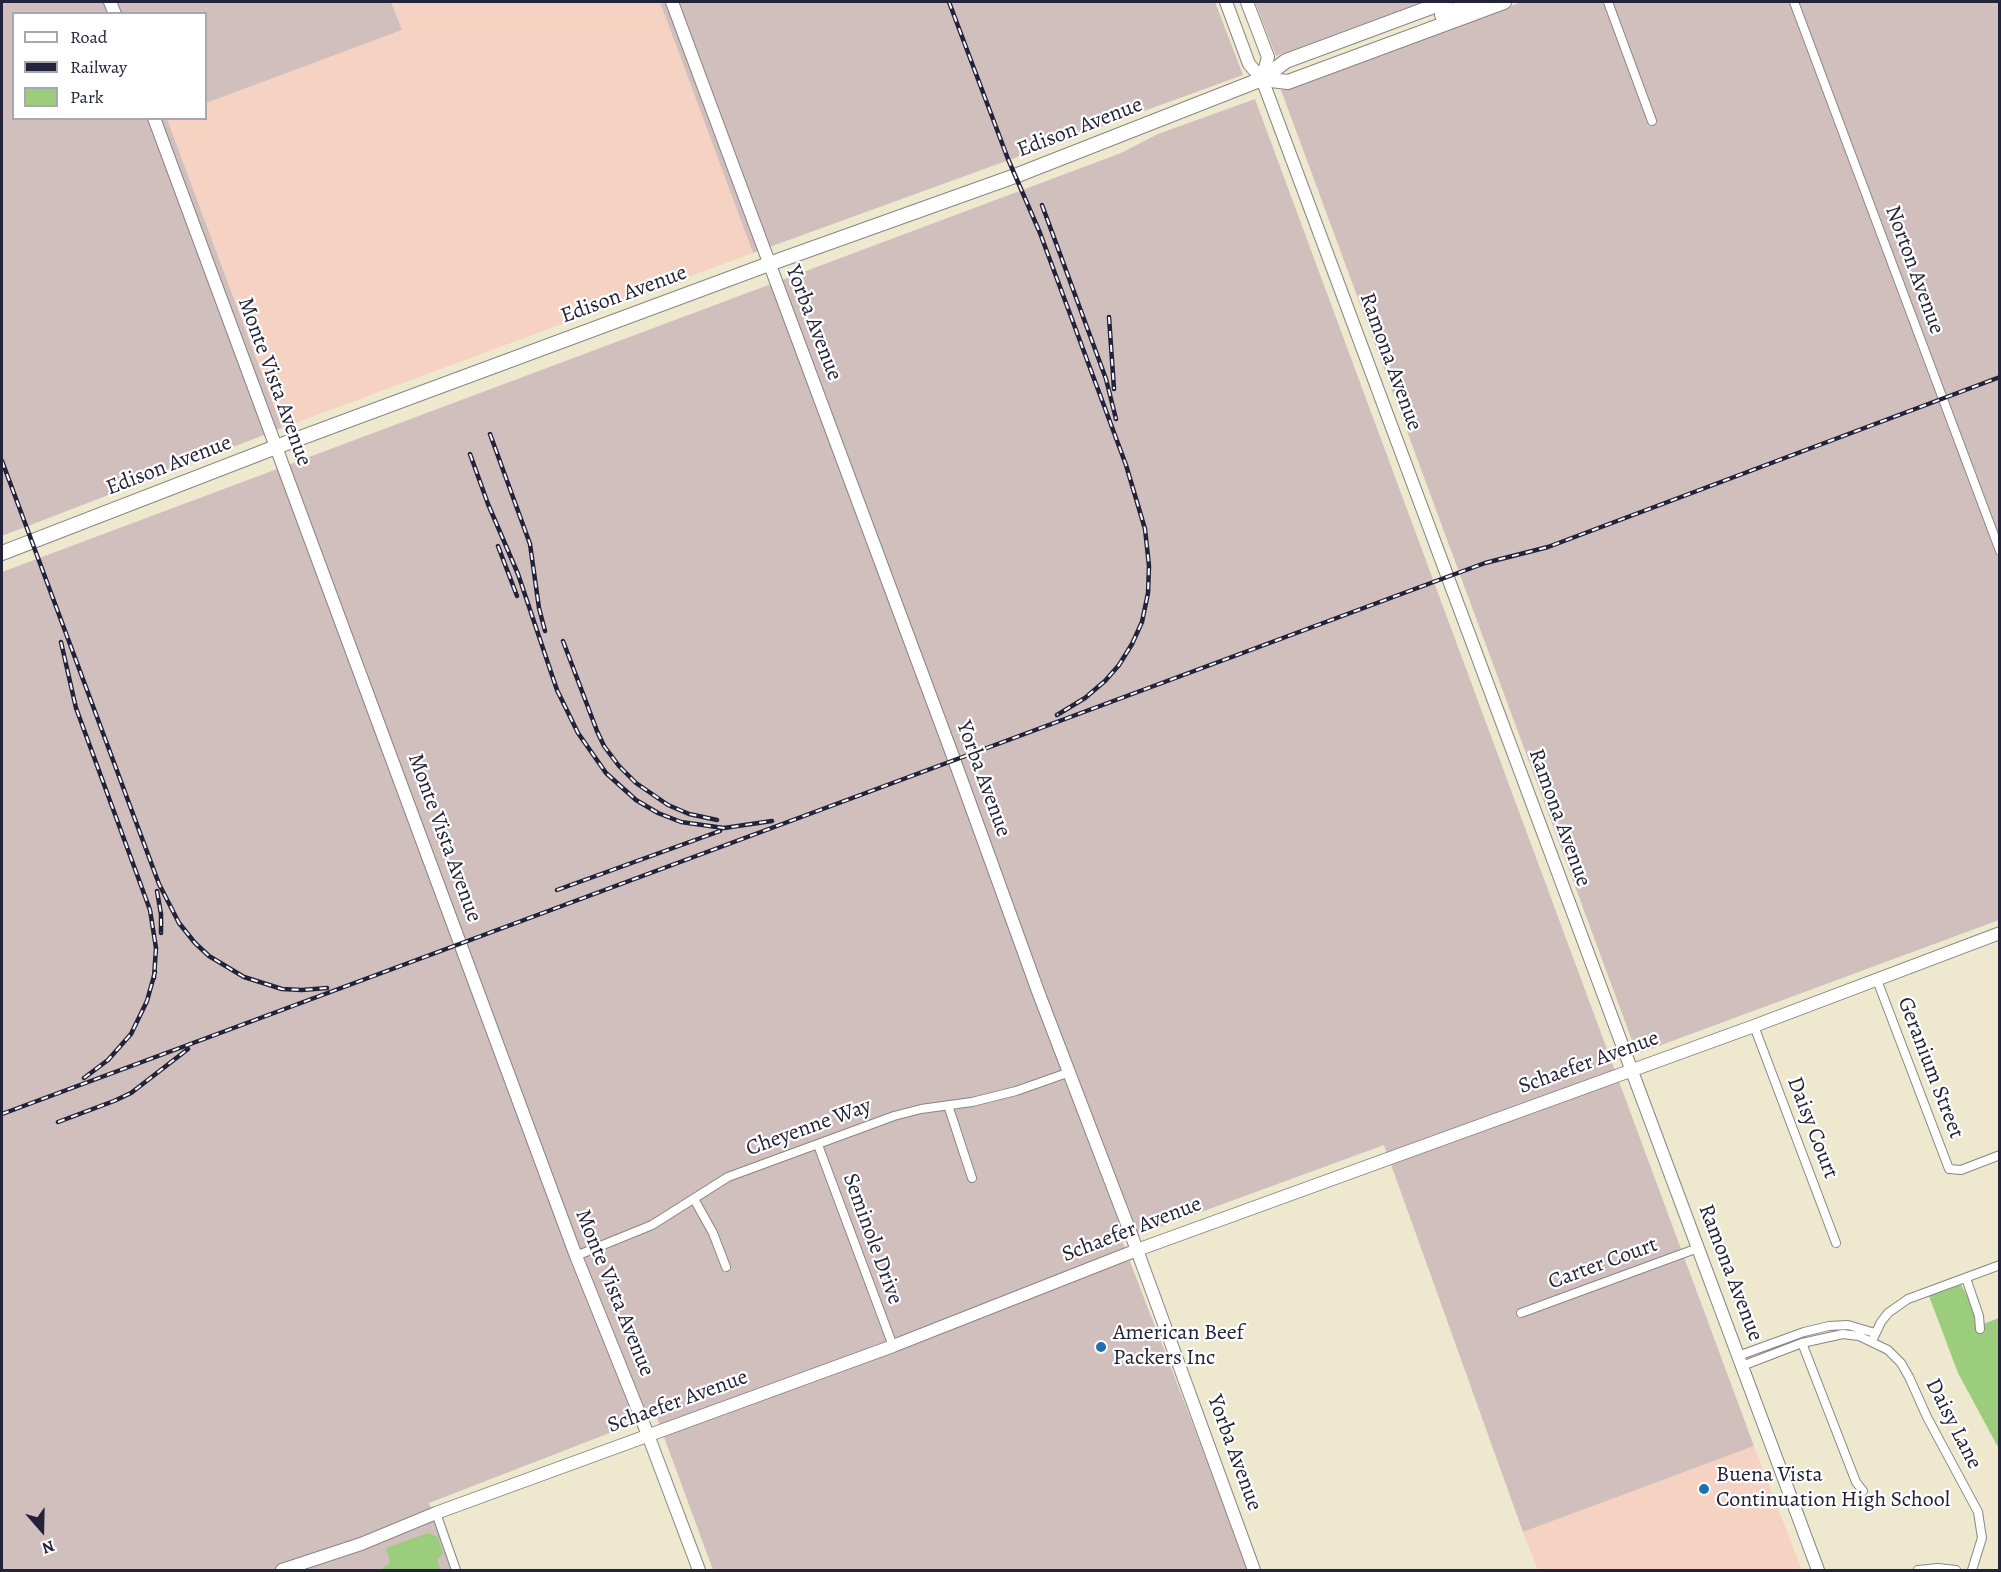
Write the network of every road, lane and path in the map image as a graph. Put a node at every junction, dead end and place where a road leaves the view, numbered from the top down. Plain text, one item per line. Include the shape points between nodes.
1 (672, 2) edge
2 (1226, 2) edge
3 (1247, 2) edge
4 (1445, 2) edge
5 (1476, 2) edge
6 (1504, 2) edge
7 (1608, 2) edge
8 (1794, 2) edge
9 (1428, 30) junction
10 (1262, 79) junction
11 (155, 120) edge
12 (1652, 121) dead end
13 (769, 264) junction
14 (276, 447) junction
15 (2000, 551) edge
16 (2, 553) edge
17 (2000, 933) edge
18 (1877, 980) junction
19 (1754, 1026) junction
20 (1631, 1070) junction
21 (1070, 1072) junction
22 (948, 1105) junction
23 (818, 1145) junction
24 (2000, 1155) edge
25 (972, 1178) dead end
26 (694, 1199) junction
27 (1836, 1243) dead end
28 (1698, 1248) junction
29 (1137, 1250) junction
30 (576, 1256) junction
31 (2000, 1265) edge
32 (726, 1267) dead end
33 (1965, 1278) junction
34 (1521, 1313) dead end
35 (1980, 1329) dead end
36 (1874, 1337) junction
37 (1802, 1343) junction
38 (893, 1346) junction
39 (1740, 1361) junction
40 (648, 1435) junction
41 (1863, 1491) dead end
42 (436, 1513) junction
43 (282, 1570) edge
44 (456, 1570) edge
45 (699, 1570) edge
46 (1251, 1570) edge
47 (1818, 1570) edge
48 (1918, 1570) edge
49 (1956, 1570) edge
50 (1972, 1570) edge

1 - 13 street, Yorba Avenue
2 - 10 street, Ramona Avenue via 1249,64
3 - 10 street, Ramona Avenue via 1268,57
4 - 10 main road, Edison Avenue via 1286,61
5 - 9 main road via 1437,17
6 - 9 main road, Edison Avenue
7 - 12 street
8 - 15 street, Norton Avenue
9 - 10 main road, Edison Avenue via 1288,82
10 - 13 main road, Edison Avenue via 1015,176
10 - 20 street, Ramona Avenue
11 - 14 street, Monte Vista Avenue
13 - 14 main road, Edison Avenue
13 - 21 street, Yorba Avenue
14 - 16 main road, Edison Avenue
14 - 30 street, Monte Vista Avenue
17 - 18 street, Schaefer Avenue
18 - 19 street, Schaefer Avenue
18 - 24 street, Geranium Street via 1949,1169 1961,1170
19 - 20 street, Schaefer Avenue
19 - 27 street, Daisy Court
20 - 28 street, Ramona Avenue
20 - 29 street, Schaefer Avenue
21 - 22 street, Cheyenne Way via 1016,1091
21 - 29 street, Yorba Avenue
22 - 23 street, Cheyenne Way via 894,1116
22 - 25 street
23 - 26 street, Cheyenne Way via 728,1177
23 - 38 street, Seminole Drive
26 - 30 street, Cheyenne Way via 652,1225
26 - 32 street
28 - 34 street, Carter Court
28 - 39 street, Ramona Avenue
29 - 38 street, Schaefer Avenue
29 - 46 street, Yorba Avenue
30 - 40 street, Monte Vista Avenue
31 - 33 street
33 - 35 street
33 - 36 street via 1908,1299 1888,1313
36 - 37 street via 1843,1334
36 - 39 street via 1857,1327 1829,1326 1804,1332
36 - 50 street, Daisy Lane via 1901,1363 1978,1512 1983,1538
37 - 39 street
37 - 41 street via 1856,1482
38 - 40 street, Schaefer Avenue
39 - 47 street, Ramona Avenue
40 - 42 street, Schaefer Avenue
40 - 45 street, Monte Vista Avenue
42 - 43 street, Schaefer Avenue via 361,1544
42 - 44 street
48 - 49 street

